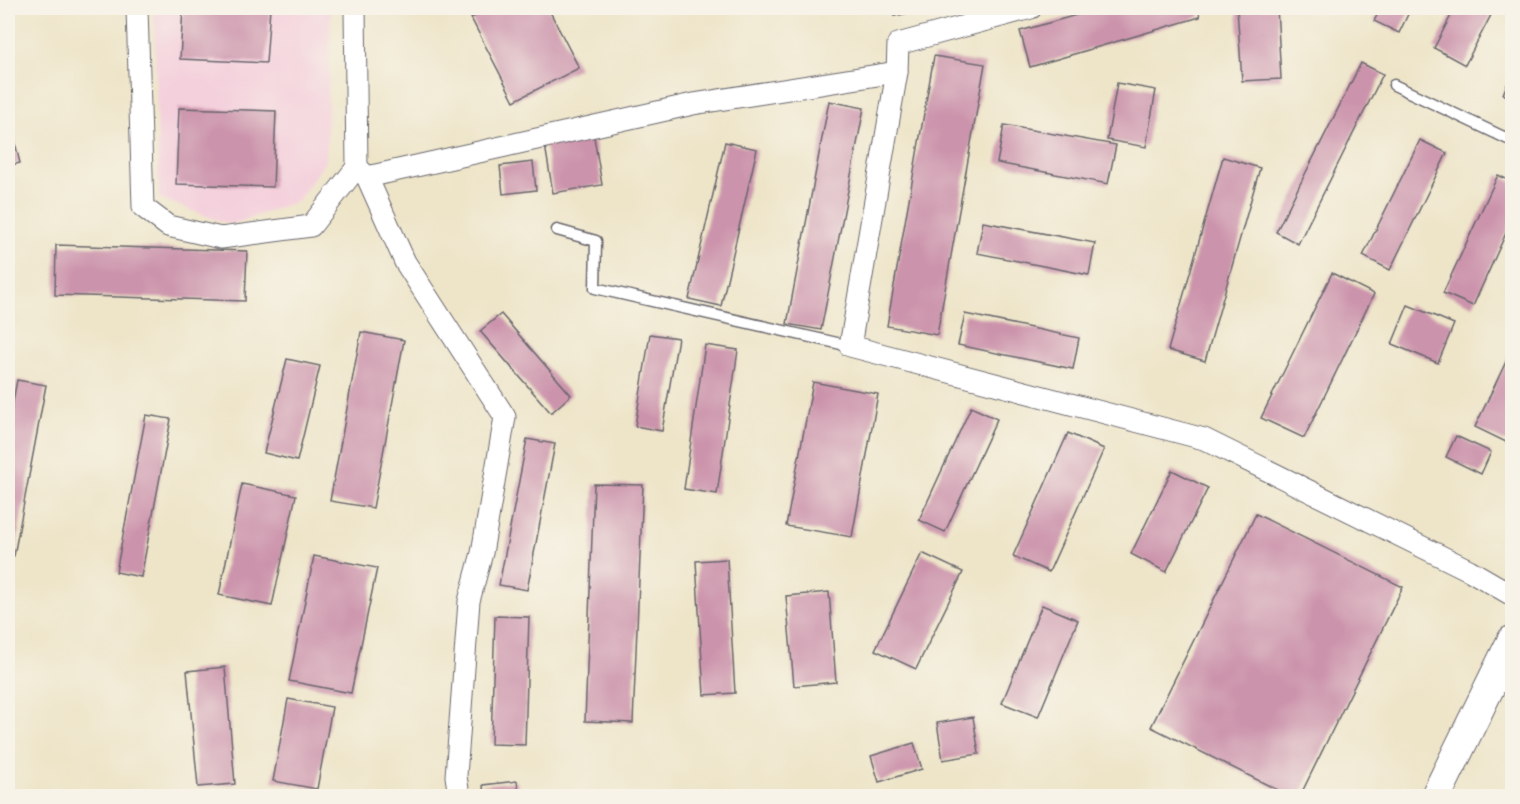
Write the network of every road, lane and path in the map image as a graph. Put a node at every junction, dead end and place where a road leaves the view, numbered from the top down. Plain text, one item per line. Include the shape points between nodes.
1 (137, 8) edge
2 (355, 8) edge
3 (1031, 8) edge
4 (897, 72) junction
5 (1394, 85) dead end
6 (1512, 141) edge
7 (362, 172) junction
8 (557, 230) dead end
9 (850, 346) junction
10 (1512, 595) edge
11 (1512, 641) edge
12 (459, 796) edge
13 (1436, 796) edge

1 - 7 street via 143,207 168,226 221,238 312,226
2 - 7 street
3 - 4 street via 898,44
4 - 7 street via 693,104
4 - 9 street
5 - 6 lane
7 - 12 street via 405,262 505,417 482,554 469,602 456,776
8 - 9 lane via 596,241 595,288
9 - 10 street via 1204,439
11 - 13 main road

